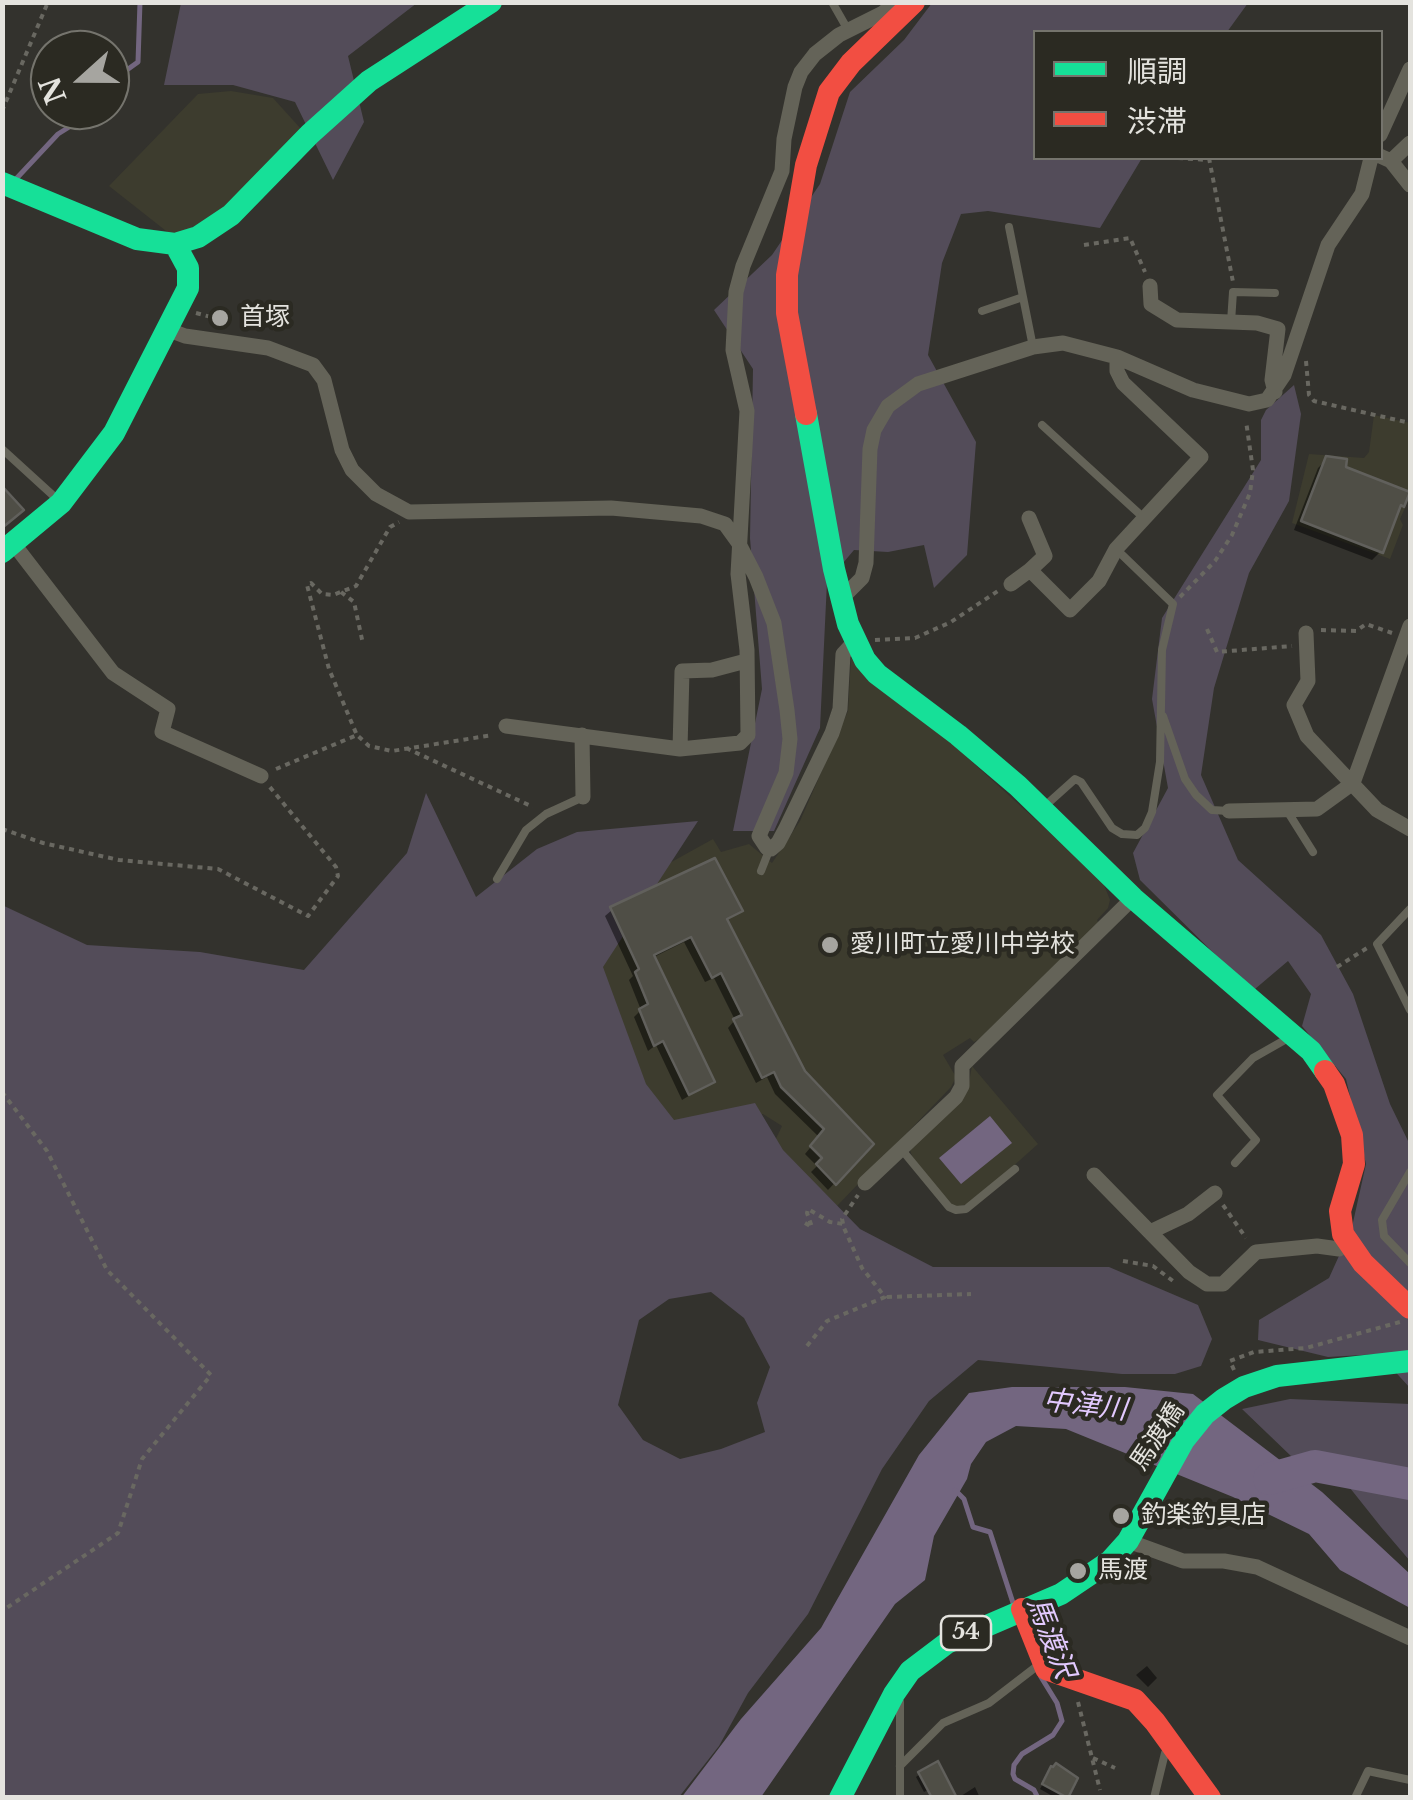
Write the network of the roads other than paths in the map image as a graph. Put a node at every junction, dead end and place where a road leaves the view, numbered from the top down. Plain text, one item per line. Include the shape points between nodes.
1 (491, 2) edge
2 (832, 2) edge
3 (896, 2) edge
4 (914, 2) edge
5 (848, 30) junction
6 (1410, 69) edge
7 (1383, 128) edge
8 (1410, 144) edge
9 (1386, 159) edge
10 (1370, 160) edge
11 (10, 186) edge
12 (1410, 186) edge
13 (1009, 226) dead end
14 (175, 244) junction
15 (1150, 286) road end
16 (1276, 293) dead end
17 (1022, 297) junction
18 (982, 311) dead end
19 (1230, 322) junction
20 (168, 330) junction
21 (1033, 348) junction
22 (1117, 357) junction
23 (1274, 392) junction
24 (1042, 424) dead end
25 (2, 449) edge
26 (61, 503) junction
27 (1030, 518) dead end
28 (1144, 520) junction
29 (738, 542) junction
30 (8, 548) edge
31 (1116, 549) junction
32 (1030, 570) junction
33 (1011, 584) road end
34 (841, 599) junction
35 (1409, 630) edge
36 (1306, 639) road end
37 (855, 641) junction
38 (746, 660) junction
39 (1162, 713) junction
40 (506, 726) road end
41 (582, 735) junction
42 (680, 748) junction
43 (261, 776) road end
44 (1353, 783) junction
45 (583, 796) joint
46 (1042, 808) junction
47 (1286, 810) junction
48 (1229, 811) joint
49 (1410, 829) edge
50 (770, 848) junction
51 (1313, 852) dead end
52 (761, 871) dead end
53 (497, 879) dead end
54 (1133, 898) junction
55 (1410, 909) edge
56 (1410, 1010) edge
57 (1293, 1034) junction
58 (901, 1148) junction
59 (1235, 1162) dead end
60 (1015, 1169) dead end
61 (1410, 1172) edge
62 (1094, 1175) dead end
63 (866, 1183) road end
64 (1215, 1193) road end
65 (1150, 1232) junction
66 (1347, 1243) junction
67 (1410, 1263) edge
68 (1410, 1308) edge
69 (1410, 1361) edge
70 (1134, 1531) junction
71 (1022, 1609) junction
72 (1410, 1638) edge
73 (1041, 1662) junction
74 (894, 1694) junction
75 (1174, 1746) junction
76 (900, 1766) junction
77 (1410, 1780) edge
78 (840, 1798) edge
79 (900, 1798) edge
80 (1154, 1798) edge
81 (1210, 1798) edge
82 (1354, 1798) edge

1 - 14 street via 369,81 215,229
2 - 5 lane
3 - 5 street
4 - 34 street via 829,92 806,164 787,275 787,313
5 - 29 street via 797,79 782,171 736,292 733,350 747,411
6 - 7 street
8 - 9 street
9 - 12 street
10 - 23 street via 1362,194 1328,245
11 - 14 street via 122,234
13 - 17 lane
14 - 20 street via 188,268 188,288
15 - 19 street via 1150,304 1178,320
16 - 19 lane via 1234,292
17 - 18 lane
17 - 21 lane
19 - 23 street via 1278,330
20 - 26 street via 114,432
20 - 29 street via 268,348 313,365 324,380 352,470 376,494 410,512 612,508 701,516 724,524
21 - 22 street via 1064,343
21 - 34 street via 918,384 880,416 870,449 866,563 862,578
22 - 23 street via 1193,390 1244,403 1254,405
22 - 28 street via 1123,383 1201,457
24 - 28 lane
25 - 26 lane
26 - 30 street
27 - 32 street via 1045,556
28 - 31 street
29 - 38 street
29 - 50 street via 774,623 790,739 786,772 759,836
30 - 43 street via 113,673 168,709 162,732
31 - 32 street via 1100,581 1070,610
31 - 39 lane via 1173,604 1162,650
32 - 33 street
34 - 37 street
35 - 44 street
36 - 44 street via 1308,681 1294,705 1307,736
37 - 46 street via 877,674
37 - 50 street via 843,654 832,733
38 - 42 street via 682,671
38 - 42 street via 748,735 740,743
39 - 46 lane via 1158,791 1137,835 1112,828 1075,779
39 - 48 lane via 1196,796 1212,810
40 - 41 street
41 - 42 street
41 - 45 street
44 - 47 street via 1317,809
44 - 49 street via 1378,810
45 - 53 lane via 526,830
46 - 54 street
47 - 48 street
47 - 51 lane
50 - 52 lane
54 - 57 street
54 - 58 street via 962,1066 956,1097
55 - 56 lane via 1377,944
57 - 59 lane via 1253,1058 1217,1096 1259,1140
57 - 66 street via 1334,1084 1352,1134 1354,1164 1340,1211
58 - 60 lane via 956,1210
58 - 63 street
61 - 67 lane via 1382,1220 1384,1236
62 - 65 street
64 - 65 street
65 - 66 street via 1207,1284 1223,1284 1256,1252 1339,1249
66 - 68 street
69 - 70 street, 馬渡橋 / 54 via 1292,1373 1239,1390 1205,1414 1184,1440
70 - 71 street, 54 via 1081,1583
70 - 72 street via 1183,1561 1257,1567
71 - 73 street
71 - 74 street, 54 via 934,1650
73 - 75 street via 1053,1674 1135,1700
73 - 76 lane via 989,1703 943,1723
74 - 76 lane via 901,1702
74 - 78 street, 54
75 - 80 lane via 1165,1753
75 - 81 street
76 - 79 lane
77 - 82 lane via 1368,1771

